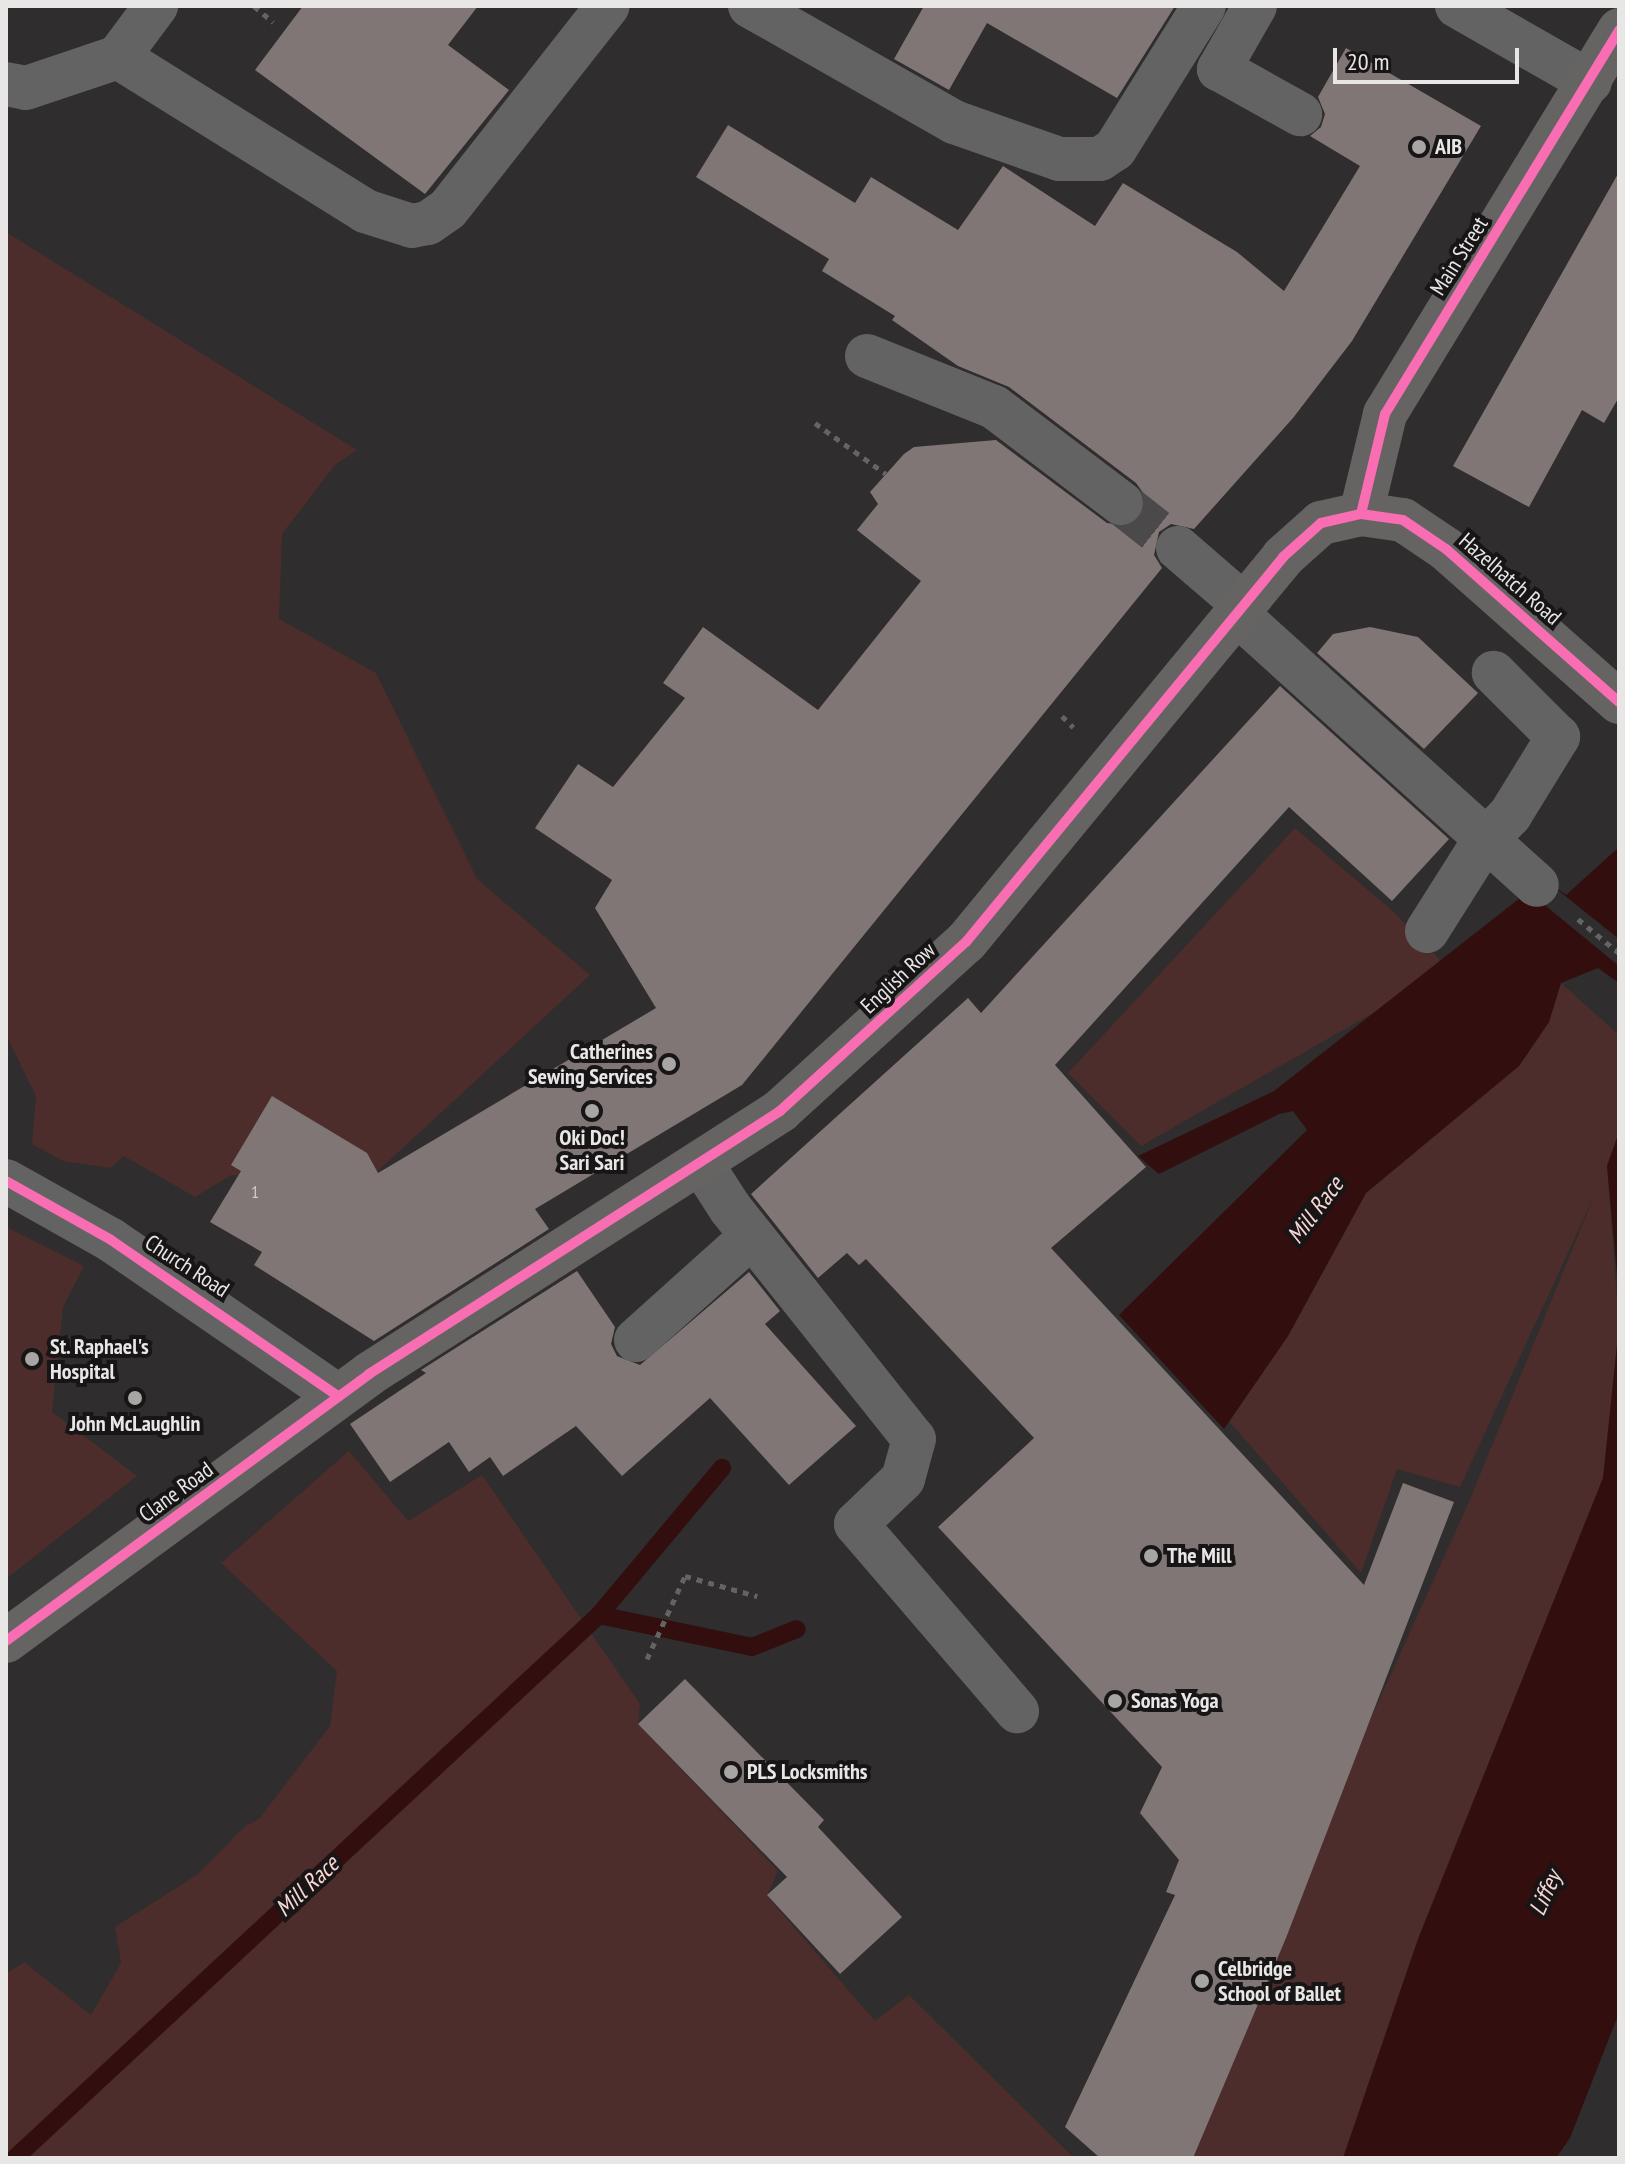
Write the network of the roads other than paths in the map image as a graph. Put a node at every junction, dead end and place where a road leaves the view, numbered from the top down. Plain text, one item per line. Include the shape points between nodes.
1 (156, 6) edge
2 (608, 6) edge
3 (750, 6) edge
4 (1204, 6) edge
5 (1255, 6) edge
6 (1457, 6) edge
7 (1619, 30) edge
8 (118, 57) junction
9 (1590, 82) junction
10 (6, 84) edge
11 (1300, 114) dead end
12 (867, 356) dead end
13 (1121, 503) tunnel mouth
14 (1361, 514) junction
15 (1178, 548) tunnel mouth
16 (1241, 610) junction
17 (1494, 673) dead end
18 (1619, 702) edge
19 (1484, 841) junction
20 (1537, 885) dead end
21 (1427, 931) dead end
22 (701, 1163) junction
23 (6, 1181) edge
24 (752, 1236) junction
25 (636, 1340) dead end
26 (353, 1385) junction
27 (6, 1641) edge
28 (1017, 1711) dead end

1 - 8 street
2 - 8 street via 448,209 428,223 412,226 365,211
3 - 4 street via 954,122 1059,159 1100,159 1115,149
5 - 11 street via 1219,69
6 - 9 street
7 - 9 main road, Main Street
8 - 10 street via 26,88
9 - 14 main road, Main Street via 1385,414
12 - 13 street via 994,407
14 - 16 main road, English Row via 1321,523 1283,557
14 - 18 main road, Hazelhatch Road via 1403,520 1446,549
15 - 16 street
16 - 19 street
16 - 22 main road, English Row via 966,942 780,1111
17 - 19 street via 1558,737 1510,815
19 - 20 street
19 - 21 street
22 - 24 street
22 - 26 main road, English Row
23 - 26 street, Church Road
24 - 25 street
24 - 28 street via 914,1439 903,1479 856,1524
26 - 27 main road, Clane Road

